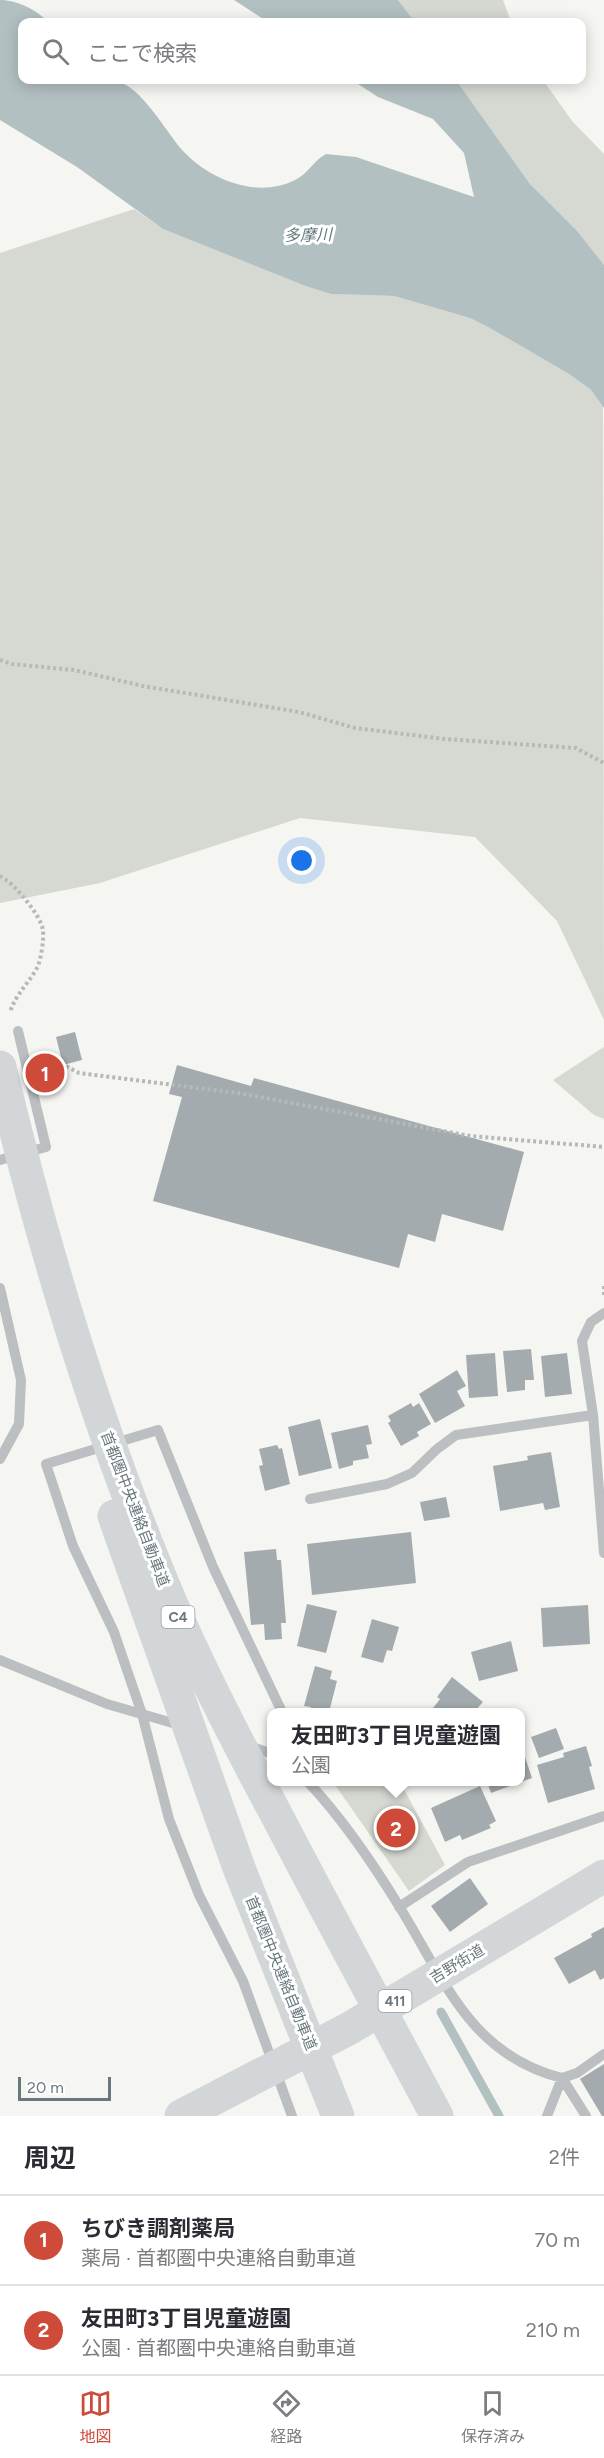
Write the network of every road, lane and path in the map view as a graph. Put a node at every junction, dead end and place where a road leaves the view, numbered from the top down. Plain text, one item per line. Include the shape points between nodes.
1 (0, 660) edge
2 (604, 763) edge
3 (0, 876) edge
4 (18, 1031) junction
5 (0, 1067) edge
6 (0, 1147) edge
7 (604, 1147) edge
8 (0, 1160) edge
9 (0, 1288) edge
10 (604, 1313) edge
11 (593, 1415) junction
12 (0, 1459) edge
13 (310, 1499) dead end
14 (604, 1553) edge
15 (1, 1664) edge
16 (280, 1708) edge
17 (141, 1714) junction
18 (209, 1734) dead end
19 (220, 1737) dead end
20 (267, 1752) edge
21 (312, 1786) edge
22 (604, 1816) edge
23 (604, 1876) edge
24 (399, 1907) junction
25 (439, 1975) junction
26 (604, 2054) edge
27 (276, 2068) junction
28 (562, 2078) junction
29 (181, 2116) edge
30 (292, 2116) edge
31 (338, 2116) edge
32 (436, 2116) edge
33 (548, 2116) edge
34 (586, 2116) edge

1 - 2 path via 299,712 355,728 576,748
3 - 4 path via 9,880 26,900 43,929 38,966 14,999 9,1017
4 - 7 path via 33,1048 80,1073 238,1093 470,1136
4 - 8 street via 46,1147
5 - 32 highway, 首都圏中央連絡自動車道 / C4 via 34,1204 74,1340 115,1462 164,1587 221,1710
6 - 31 highway, 首都圏中央連絡自動車道 / C4 via 56,1343 136,1580 239,1868
9 - 12 street via 21,1380 19,1424
10 - 11 street via 591,1322 582,1341
11 - 13 street via 456,1435 412,1473 387,1484
11 - 14 street
15 - 17 street
16 - 17 street via 213,1568 158,1430 46,1464 73,1546 114,1632
17 - 18 street
17 - 27 street via 169,1819 199,1895 243,1981
19 - 20 street
21 - 24 street via 340,1817
22 - 24 street via 468,1862
23 - 25 highway, 吉野街道 / 411
24 - 25 street
25 - 27 highway, 吉野街道 / 411
25 - 28 street via 472,2025 500,2051 540,2073
26 - 28 street via 577,2073
27 - 29 highway, 吉野街道 / 411
27 - 30 street
28 - 33 street
28 - 34 street

